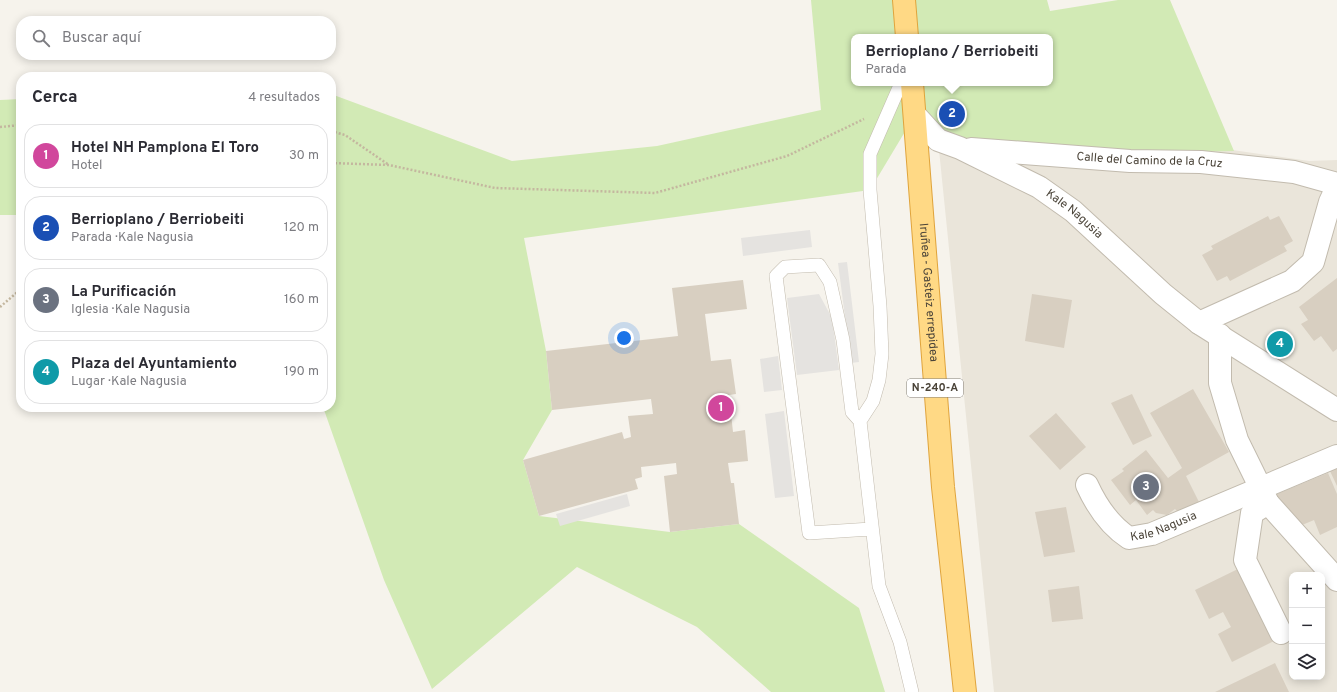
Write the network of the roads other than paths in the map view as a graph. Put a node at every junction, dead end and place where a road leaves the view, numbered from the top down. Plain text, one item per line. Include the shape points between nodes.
1 (904, 0) edge
2 (907, 34) edge
3 (900, 86) edge
4 (912, 86) edge
5 (915, 115) junction
6 (960, 148) junction
7 (1337, 186) edge
8 (1324, 222) junction
9 (1337, 243) edge
10 (1199, 323) junction
11 (1220, 335) junction
12 (1337, 410) edge
13 (860, 421) junction
14 (1337, 456) edge
15 (1087, 485) dead end
16 (1264, 496) junction
17 (871, 529) junction
18 (1337, 580) edge
19 (1280, 633) dead end
20 (912, 692) edge
21 (965, 692) edge

1 - 2 highway
3 - 13 lane via 870,154 870,190 880,298 882,354 879,380 872,401
4 - 5 highway, Iruñea - Gasteiz errepidea / N-240-A
5 - 6 street, Kale Nagusia via 938,140
5 - 21 highway, Iruñea - Gasteiz errepidea / N-240-A via 943,487
6 - 7 street, Calle del Camino de la Cruz via 1130,161 1201,162 1294,172
6 - 10 street, Kale Nagusia via 1039,187 1073,212 1163,294
7 - 8 street
8 - 9 street
8 - 10 street via 1313,262 1292,281
10 - 11 street, Kale Nagusia
11 - 12 street, Kale Nagusia
11 - 16 street via 1220,383 1237,440
13 - 17 lane
13 - 17 lane via 852,412 842,340 830,282 819,265 785,267 776,276 809,533
14 - 16 street, Kale Nagusia
15 - 16 street, Kale Nagusia via 1097,506 1117,530 1129,538 1152,534
16 - 18 street
16 - 19 street, Kale Nagusia via 1252,513 1245,560
17 - 20 lane via 879,586 900,642

